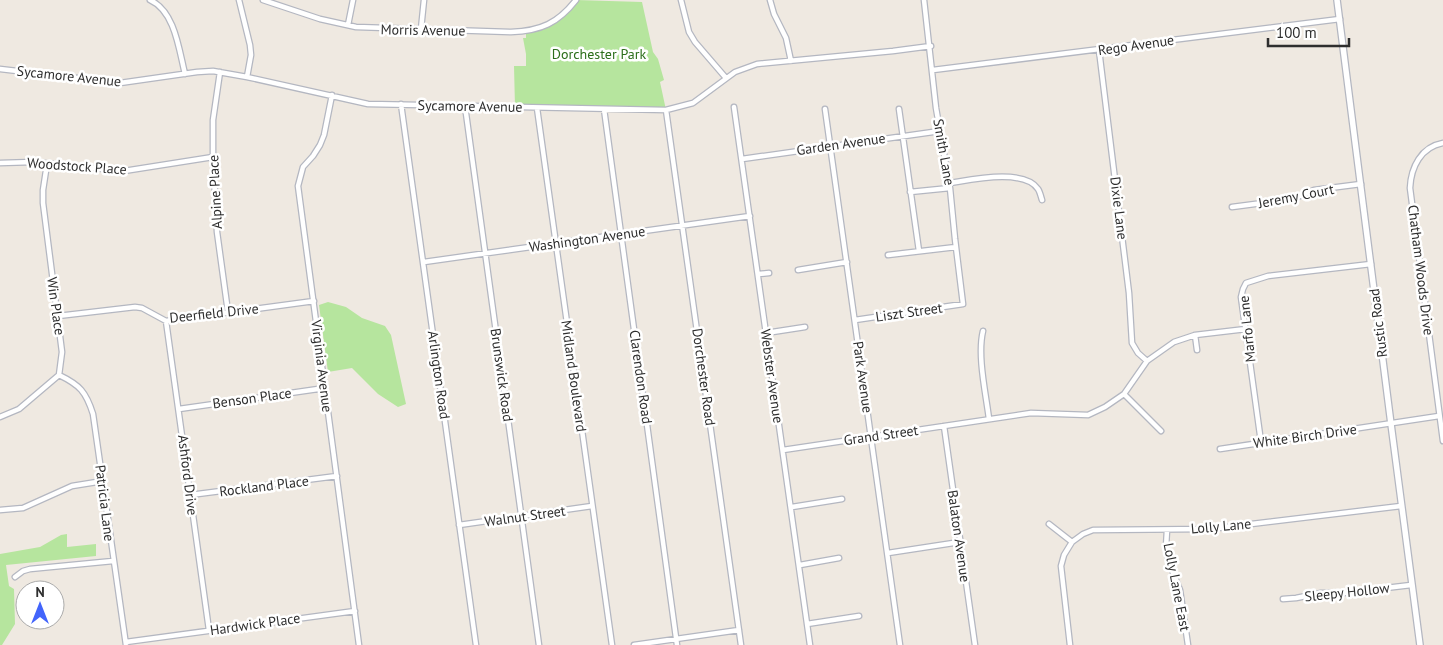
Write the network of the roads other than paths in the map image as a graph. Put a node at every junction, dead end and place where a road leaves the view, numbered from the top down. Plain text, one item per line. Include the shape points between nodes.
1 (150, 0) edge
2 (239, 0) edge
3 (263, 0) edge
4 (353, 0) edge
5 (424, 0) edge
6 (576, 0) edge
7 (681, 0) edge
8 (770, 0) edge
9 (924, 0) edge
10 (1337, 0) edge
11 (1340, 19) junction
12 (348, 25) junction
13 (421, 29) junction
14 (930, 46) junction
15 (1099, 50) junction
16 (791, 60) junction
17 (0, 69) edge
18 (933, 70) junction
19 (220, 72) junction
20 (185, 74) junction
21 (247, 77) junction
22 (726, 78) junction
23 (332, 96) junction
24 (401, 104) junction
25 (465, 106) junction
26 (734, 107) dead end
27 (537, 108) junction
28 (604, 109) junction
29 (825, 109) dead end
30 (899, 109) dead end
31 (666, 110) junction
32 (940, 131) junction
33 (903, 136) junction
34 (1443, 143) edge
35 (830, 145) junction
36 (213, 158) junction
37 (742, 159) junction
38 (0, 163) edge
39 (48, 164) junction
40 (1361, 184) junction
41 (950, 186) junction
42 (910, 192) junction
43 (1042, 200) dead end
44 (1232, 207) dead end
45 (750, 216) junction
46 (683, 226) junction
47 (622, 234) junction
48 (555, 243) junction
49 (956, 247) junction
50 (919, 252) junction
51 (486, 253) junction
52 (888, 255) dead end
53 (424, 262) junction
54 (847, 262) junction
55 (1372, 264) junction
56 (798, 270) dead end
57 (768, 273) dead end
58 (758, 274) junction
59 (314, 301) junction
60 (963, 304) joint
61 (228, 312) junction
62 (58, 316) junction
63 (855, 320) junction
64 (166, 321) junction
65 (805, 327) dead end
66 (1246, 329) junction
67 (983, 332) dead end
68 (766, 333) junction
69 (1194, 335) junction
70 (1197, 350) dead end
71 (1147, 362) junction
72 (59, 374) junction
73 (325, 388) junction
74 (1124, 394) junction
75 (179, 408) junction
76 (1439, 416) junction
77 (0, 417) edge
78 (989, 419) junction
79 (1390, 424) junction
80 (944, 426) junction
81 (1161, 431) dead end
82 (872, 436) junction
83 (1443, 441) edge
84 (1261, 442) junction
85 (1220, 449) dead end
86 (783, 450) junction
87 (337, 476) junction
88 (103, 481) junction
89 (190, 495) junction
90 (842, 500) dead end
91 (592, 506) junction
92 (1402, 506) junction
93 (792, 507) junction
94 (0, 510) edge
95 (522, 516) junction
96 (1049, 524) dead end
97 (459, 525) junction
98 (1167, 530) junction
99 (960, 542) junction
100 (1072, 542) junction
101 (888, 553) junction
102 (839, 558) dead end
103 (113, 561) junction
104 (800, 565) junction
105 (15, 577) dead end
106 (1411, 585) junction
107 (1283, 598) dead end
108 (354, 611) junction
109 (858, 616) dead end
110 (808, 624) junction
111 (209, 630) junction
112 (738, 630) junction
113 (676, 638) junction
114 (126, 644) edge
115 (359, 645) edge
116 (476, 645) edge
117 (539, 645) edge
118 (612, 645) edge
119 (634, 645) edge
120 (677, 645) edge
121 (741, 645) edge
122 (810, 645) edge
123 (900, 645) edge
124 (975, 645) edge
125 (1070, 645) edge
126 (1188, 645) edge
127 (1420, 645) edge

1 - 20 street via 159,5 170,19
2 - 21 street via 250,45
3 - 12 street, Morris Avenue
4 - 12 street
5 - 13 street
6 - 13 street, Morris Avenue via 560,18 536,30
7 - 22 street via 689,32
8 - 16 street via 786,38
9 - 14 street, Smith Lane
10 - 11 street, Rustic Road
11 - 15 street, Rego Avenue
11 - 40 street, Rustic Road
12 - 13 street, Morris Avenue via 369,29
14 - 16 street, Sycamore Avenue
14 - 18 street, Smith Lane
15 - 18 street, Rego Avenue
15 - 71 street, Dixie Lane via 1129,294 1132,343
16 - 22 street, Sycamore Avenue via 757,64
17 - 20 street, Sycamore Avenue via 120,83
18 - 32 street, Smith Lane
19 - 20 street, Sycamore Avenue
19 - 21 street, Sycamore Avenue
19 - 36 street, Alpine Place via 213,120
21 - 23 street, Sycamore Avenue
22 - 31 street, Sycamore Avenue via 693,104
23 - 24 street, Sycamore Avenue via 368,104
23 - 59 street, Virginia Avenue via 324,135 303,167 298,186
24 - 25 street, Sycamore Avenue
24 - 53 street, Arlington Road
25 - 27 street, Sycamore Avenue
25 - 51 street, Brunswick Road
26 - 37 street, Webster Avenue
27 - 28 street, Sycamore Avenue
27 - 48 street, Midland Boulevard
28 - 31 street, Sycamore Avenue
28 - 47 street, Clarendon Road
29 - 35 street, Park Avenue
30 - 33 street
31 - 46 street, Dorchester Road
32 - 33 street, Garden Avenue
32 - 41 street, Smith Lane
33 - 35 street, Garden Avenue
33 - 42 street
34 - 76 street, Chatham Woods Drive via 1430,147 1421,156 1410,188
35 - 37 street, Garden Avenue
35 - 54 street, Park Avenue
36 - 39 street, Woodstock Place via 124,171
36 - 61 street, Alpine Place via 217,232
37 - 45 street, Webster Avenue
38 - 39 street, Woodstock Place
39 - 62 street, Win Place via 43,203
40 - 44 street, Jeremy Court via 1314,190 1293,199
40 - 55 street, Rustic Road
41 - 42 street
41 - 43 street via 994,177 1016,178 1038,188
41 - 49 street, Smith Lane
42 - 50 street
45 - 46 street, Washington Avenue
45 - 58 street, Webster Avenue
46 - 47 street, Washington Avenue
46 - 112 street, Dorchester Road
47 - 48 street, Washington Avenue
47 - 113 street, Clarendon Road
48 - 51 street, Washington Avenue
48 - 91 street, Midland Boulevard
49 - 50 street
49 - 60 street, Smith Lane
50 - 52 street
51 - 53 street, Washington Avenue
51 - 95 street, Brunswick Road
53 - 97 street, Arlington Road
54 - 56 street
54 - 63 street, Park Avenue
55 - 66 street, Marfo Lane via 1268,276 1246,283 1241,297
55 - 79 street, Rustic Road
57 - 58 street
58 - 68 street, Webster Avenue
59 - 61 street, Deerfield Drive
59 - 73 street, Virginia Avenue
60 - 63 street, Liszt Street
61 - 64 street, Deerfield Drive
62 - 64 street, Deerfield Drive via 135,307
62 - 72 street, Win Place via 62,352
63 - 82 street, Park Avenue
64 - 75 street, Ashford Drive
65 - 68 street
66 - 69 street
66 - 84 street, Marfo Lane
67 - 78 street via 981,353
68 - 86 street, Webster Avenue
69 - 70 street
69 - 71 street via 1174,342
71 - 74 street
72 - 77 street via 19,409
72 - 88 street, Patricia Lane via 78,385 90,404
73 - 75 street, Benson Place
73 - 87 street, Virginia Avenue
74 - 78 street via 1088,415 1038,412
74 - 81 street
75 - 89 street, Ashford Drive
76 - 79 street, White Birch Drive
76 - 83 street, Chatham Woods Drive
78 - 80 street, Grand Street
79 - 84 street, White Birch Drive
79 - 92 street, Rustic Road
80 - 82 street, Grand Street
80 - 99 street, Balaton Avenue
82 - 86 street, Grand Street
82 - 101 street, Park Avenue
84 - 85 street, White Birch Drive
86 - 93 street, Webster Avenue
87 - 89 street, Rockland Place
87 - 108 street, Virginia Avenue
88 - 94 street via 72,486 23,508
88 - 103 street, Patricia Lane
89 - 111 street, Ashford Drive
90 - 93 street
91 - 95 street, Walnut Street
91 - 118 street, Midland Boulevard
92 - 98 street, Lolly Lane via 1210,529
92 - 106 street, Rustic Road
93 - 104 street, Webster Avenue
95 - 97 street, Walnut Street
95 - 117 street, Brunswick Road
96 - 100 street
97 - 116 street, Arlington Road
98 - 100 street, Lolly Lane via 1100,529
98 - 126 street, Lolly Lane East via 1168,560 1180,590
99 - 101 street
99 - 124 street, Balaton Avenue
100 - 125 street via 1061,566
101 - 123 street, Park Avenue
102 - 104 street
103 - 105 street via 30,569
103 - 114 street, Patricia Lane
104 - 110 street, Webster Avenue
106 - 107 street, Sleepy Hollow
106 - 127 street, Rustic Road
108 - 111 street, Hardwick Place
108 - 115 street, Virginia Avenue
109 - 110 street
110 - 122 street, Webster Avenue
111 - 114 street, Hardwick Place
112 - 113 street
112 - 121 street, Dorchester Road
113 - 119 street
113 - 120 street, Clarendon Road

